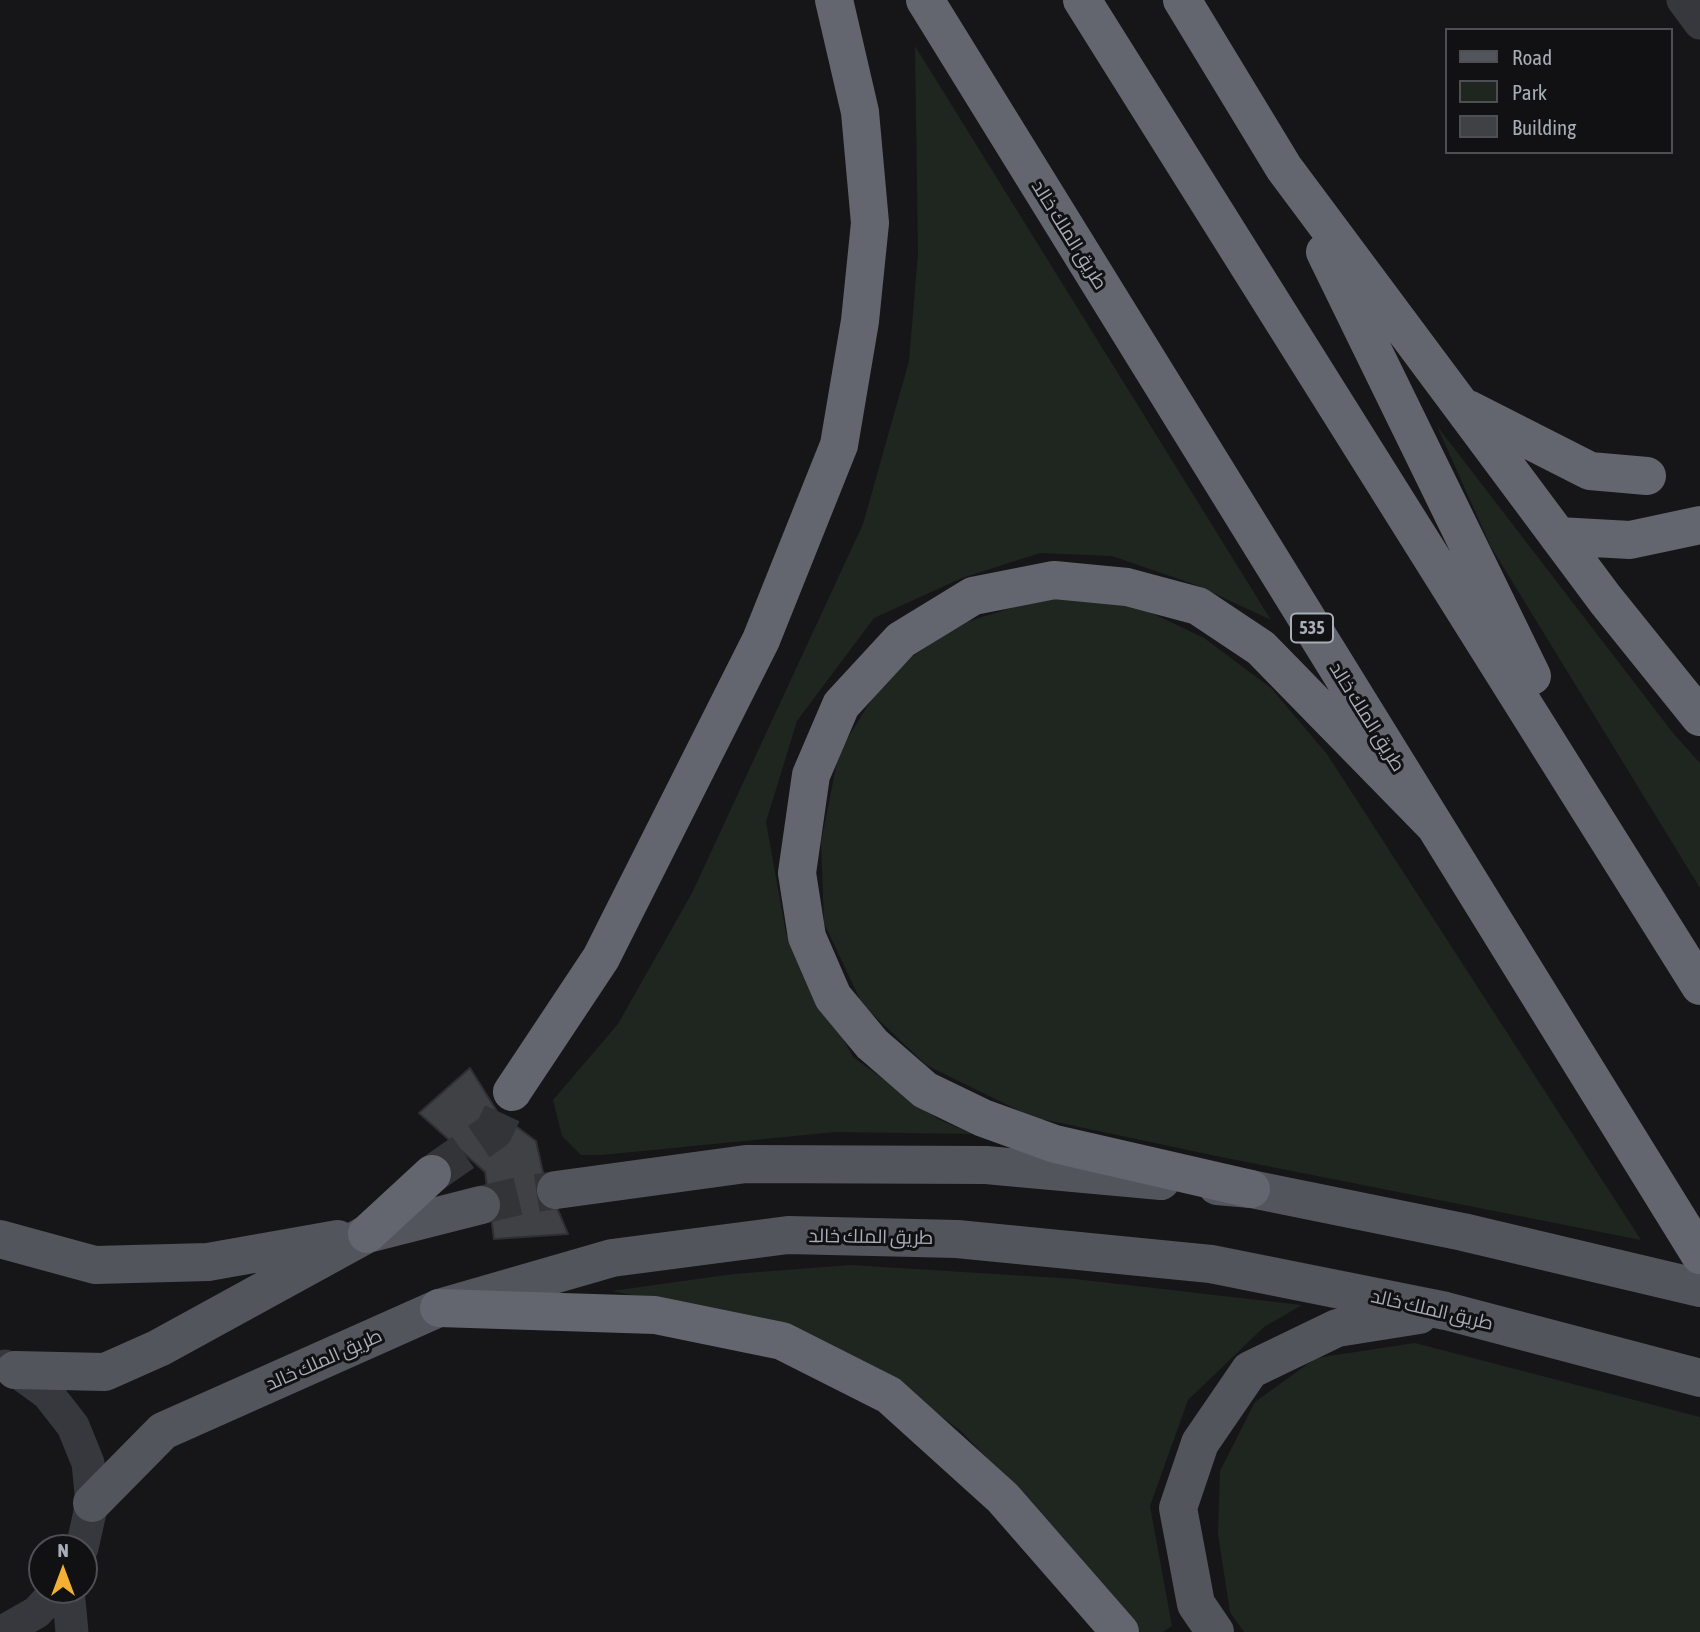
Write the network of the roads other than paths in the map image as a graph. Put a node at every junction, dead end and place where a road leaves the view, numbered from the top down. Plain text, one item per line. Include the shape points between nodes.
1 (834, 0) edge
2 (925, 0) edge
3 (1082, 0) edge
4 (1182, 0) edge
5 (1684, 0) edge
6 (1700, 23) edge
7 (1284, 168) junction
8 (1460, 404) junction
9 (1647, 476) dead end
10 (1700, 525) edge
11 (1558, 536) junction
12 (1700, 717) edge
13 (1433, 824) junction
14 (1620, 856) junction
15 (1700, 986) edge
16 (512, 1092) tunnel mouth
17 (432, 1174) tunnel mouth
18 (1251, 1189) junction
19 (556, 1191) tunnel mouth
20 (481, 1205) tunnel mouth
21 (367, 1234) junction
22 (0, 1239) edge
23 (1700, 1255) edge
24 (1700, 1288) edge
25 (439, 1308) junction
26 (1446, 1311) junction
27 (8, 1367) edge
28 (1700, 1378) edge
29 (92, 1503) junction
30 (85, 1534) edge
31 (44, 1604) edge
32 (69, 1604) edge
33 (2, 1632) edge
34 (72, 1632) edge
35 (1120, 1632) edge
36 (1215, 1632) edge

1 - 16 highway via 860,112 870,223 860,321 839,445 761,640 601,958
2 - 13 highway, طريق الملك خالد / 535
3 - 14 highway
4 - 7 highway
5 - 6 street
7 - 8 highway
7 - 14 highway
8 - 9 highway via 1590,471
8 - 11 highway
10 - 11 highway via 1630,540
11 - 12 highway
13 - 18 highway via 1261,648 1198,606 1127,587 1054,580 973,596 901,640 841,705 811,775 797,873 807,937 833,997 872,1044 925,1090 983,1118 1055,1144
13 - 23 highway, طريق الملك خالد / 535
14 - 15 highway
17 - 21 highway
18 - 19 main road via 986,1165 746,1164
18 - 24 main road via 1463,1232
20 - 21 main road
21 - 22 main road via 208,1262 95,1265
21 - 27 main road via 159,1348 104,1372
25 - 26 main road, طريق الملك خالد via 612,1258 788,1235 957,1239 1211,1264
25 - 29 main road, طريق الملك خالد via 163,1431
25 - 35 highway via 655,1315 782,1341 889,1395 1003,1498
26 - 28 main road, طريق الملك خالد
26 - 36 main road via 1337,1328 1250,1370 1200,1443 1178,1508 1195,1604
27 - 29 street via 48,1394 73,1426 88,1463
29 - 30 street
31 - 33 street
32 - 34 street

